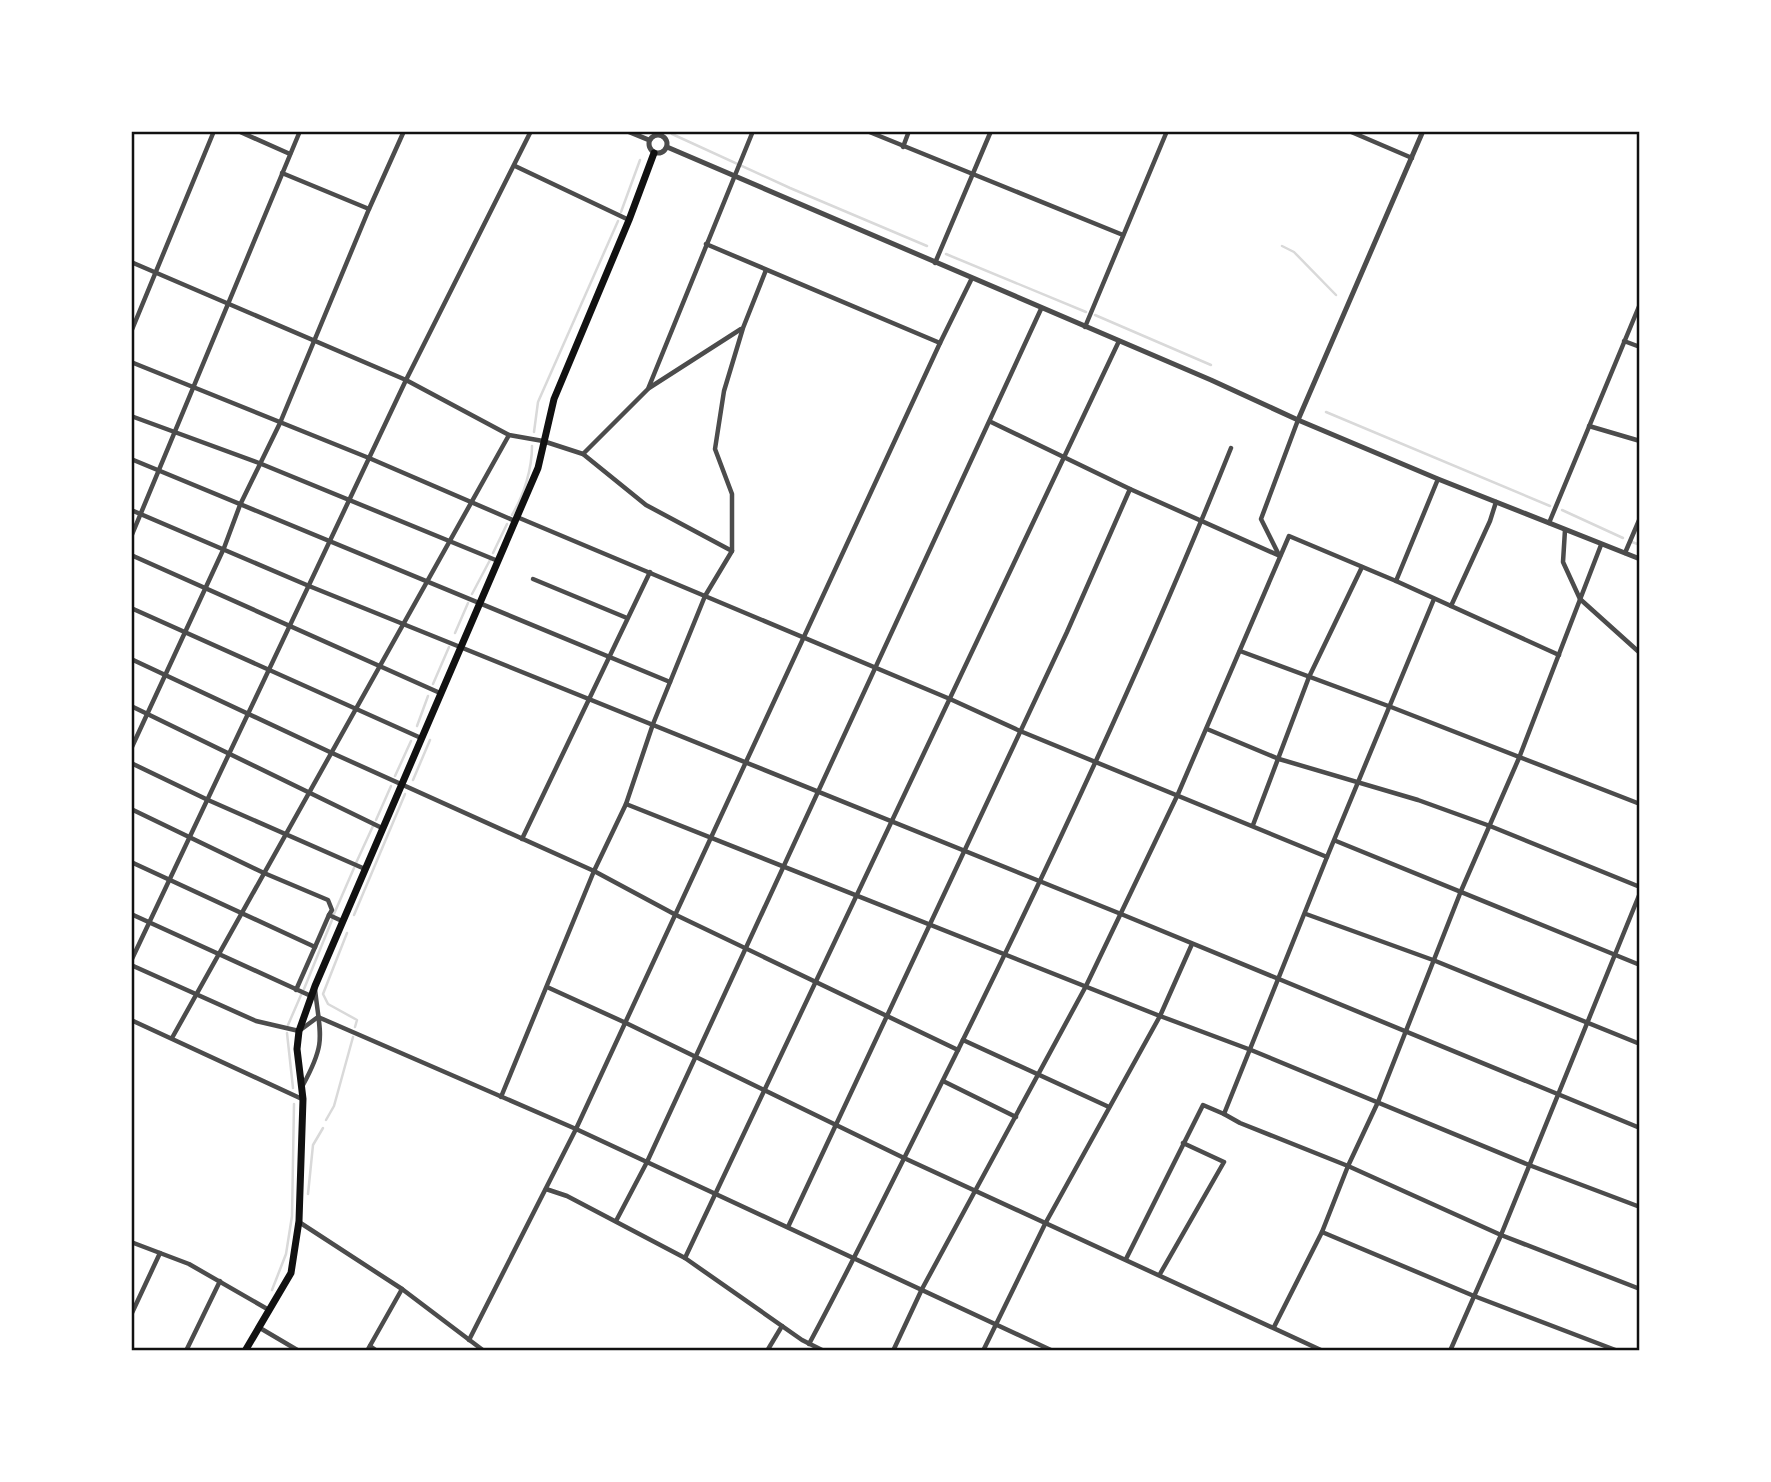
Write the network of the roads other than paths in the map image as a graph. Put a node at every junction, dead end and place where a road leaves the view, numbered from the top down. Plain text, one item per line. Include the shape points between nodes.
1 (214, 131) edge
2 (238, 131) edge
3 (300, 131) edge
4 (404, 131) edge
5 (531, 131) edge
6 (627, 131) edge
7 (753, 131) edge
8 (867, 131) edge
9 (909, 131) edge
10 (991, 131) edge
11 (1167, 131) edge
12 (1349, 131) edge
13 (1423, 131) edge
14 (662, 133) edge
15 (649, 140) junction
16 (903, 146) junction
17 (667, 147) junction
18 (654, 153) junction
19 (289, 154) junction
20 (1412, 158) junction
21 (515, 166) junction
22 (282, 173) junction
23 (972, 174) junction
24 (734, 177) junction
25 (369, 209) junction
26 (629, 220) junction
27 (1123, 235) junction
28 (706, 244) junction
29 (131, 262) edge
30 (935, 264) junction
31 (766, 270) junction
32 (155, 272) junction
33 (971, 279) junction
34 (229, 303) junction
35 (1640, 304) edge
36 (1041, 309) junction
37 (1085, 327) junction
38 (743, 328) junction
39 (131, 331) edge
40 (314, 339) junction
41 (1119, 341) junction
42 (1624, 341) junction
43 (940, 343) junction
44 (1640, 347) edge
45 (131, 362) edge
46 (406, 380) junction
47 (194, 388) junction
48 (648, 389) junction
49 (131, 416) edge
50 (1298, 420) junction
51 (991, 422) junction
52 (280, 423) junction
53 (1589, 426) junction
54 (173, 432) junction
55 (509, 435) junction
56 (543, 440) junction
57 (1640, 441) edge
58 (1231, 448) dead end
59 (583, 454) junction
60 (1065, 457) junction
61 (369, 458) junction
62 (131, 459) edge
63 (259, 463) junction
64 (158, 470) junction
65 (1438, 479) junction
66 (1130, 489) junction
67 (349, 502) junction
68 (1496, 502) junction
69 (472, 503) junction
70 (240, 505) junction
71 (131, 510) edge
72 (141, 513) junction
73 (1640, 518) edge
74 (517, 519) junction
75 (1202, 521) junction
76 (1549, 523) junction
77 (1565, 530) junction
78 (131, 537) edge
79 (330, 540) junction
80 (448, 542) junction
81 (1601, 545) junction
82 (224, 548) junction
83 (732, 551) junction
84 (1625, 553) junction
85 (131, 555) edge
86 (1280, 556) junction
87 (1640, 559) edge
88 (498, 561) junction
89 (1362, 567) junction
90 (650, 572) junction
91 (533, 579) dead end
92 (1396, 581) junction
93 (427, 582) junction
94 (309, 586) junction
95 (205, 588) junction
96 (705, 596) junction
97 (1434, 599) junction
98 (1580, 599) junction
99 (479, 603) junction
100 (1451, 606) junction
101 (131, 608) edge
102 (627, 618) junction
103 (404, 623) junction
104 (290, 625) junction
105 (184, 633) junction
106 (804, 637) junction
107 (461, 647) junction
108 (1240, 651) junction
109 (1640, 653) edge
110 (1559, 655) junction
111 (609, 657) junction
112 (131, 659) edge
113 (380, 666) junction
114 (876, 667) junction
115 (270, 669) junction
116 (166, 676) junction
117 (1309, 677) junction
118 (670, 682) junction
119 (441, 694) junction
120 (589, 698) junction
121 (950, 699) junction
122 (131, 706) edge
123 (1391, 707) junction
124 (355, 710) junction
125 (148, 713) junction
126 (248, 713) junction
127 (653, 724) junction
128 (1207, 729) junction
129 (1020, 731) junction
130 (422, 738) junction
131 (131, 749) edge
132 (332, 753) junction
133 (229, 754) junction
134 (1519, 758) junction
135 (1279, 759) junction
136 (748, 762) junction
137 (1095, 762) junction
138 (131, 763) edge
139 (1358, 783) junction
140 (402, 785) junction
141 (310, 791) junction
142 (819, 791) junction
143 (1178, 794) junction
144 (208, 800) junction
145 (626, 804) junction
146 (1640, 804) edge
147 (131, 809) edge
148 (892, 821) junction
149 (1253, 825) junction
150 (1490, 826) junction
151 (383, 828) junction
152 (286, 834) junction
153 (190, 836) junction
154 (712, 838) junction
155 (522, 839) junction
156 (1336, 841) junction
157 (964, 850) junction
158 (1327, 857) junction
159 (131, 862) edge
160 (784, 866) junction
161 (366, 870) junction
162 (594, 871) junction
163 (264, 873) junction
164 (170, 880) junction
165 (1042, 882) junction
166 (1640, 887) edge
167 (1461, 891) junction
168 (1640, 893) edge
169 (857, 895) junction
170 (242, 912) junction
171 (131, 914) edge
172 (1121, 914) junction
173 (1306, 914) junction
174 (329, 915) junction
175 (676, 915) junction
176 (343, 922) junction
177 (149, 923) junction
178 (930, 924) junction
179 (1192, 944) junction
180 (315, 947) junction
181 (746, 948) junction
182 (1006, 953) junction
183 (218, 954) junction
184 (1614, 955) junction
185 (1433, 960) junction
186 (131, 963) edge
187 (1640, 965) edge
188 (1279, 979) junction
189 (816, 982) junction
190 (315, 986) junction
191 (1086, 986) junction
192 (547, 987) junction
193 (296, 989) junction
194 (197, 993) junction
195 (312, 996) junction
196 (887, 1016) junction
197 (1160, 1016) junction
198 (318, 1017) junction
199 (131, 1020) edge
200 (626, 1023) junction
201 (1587, 1023) junction
202 (299, 1031) junction
203 (1405, 1032) junction
204 (172, 1038) junction
205 (963, 1040) junction
206 (1640, 1044) edge
207 (958, 1050) junction
208 (1251, 1050) junction
209 (696, 1056) junction
210 (1039, 1073) junction
211 (943, 1081) junction
212 (303, 1085) junction
213 (765, 1090) junction
214 (1556, 1093) junction
215 (501, 1097) junction
216 (303, 1100) junction
217 (1378, 1102) junction
218 (1109, 1107) junction
219 (1224, 1114) junction
220 (1016, 1117) junction
221 (836, 1125) junction
222 (1640, 1128) edge
223 (576, 1129) junction
224 (1183, 1143) junction
225 (904, 1158) junction
226 (647, 1162) junction
227 (1529, 1165) junction
228 (1348, 1166) junction
229 (546, 1189) junction
230 (976, 1191) junction
231 (716, 1193) junction
232 (1640, 1208) edge
233 (299, 1221) junction
234 (616, 1222) junction
235 (1045, 1224) junction
236 (788, 1227) junction
237 (1322, 1232) junction
238 (1501, 1235) junction
239 (131, 1242) edge
240 (160, 1253) junction
241 (855, 1257) junction
242 (685, 1258) junction
243 (1126, 1259) junction
244 (1160, 1274) junction
245 (220, 1281) junction
246 (402, 1289) junction
247 (922, 1289) junction
248 (1640, 1289) edge
249 (1474, 1296) junction
250 (269, 1310) junction
251 (131, 1315) edge
252 (996, 1325) junction
253 (782, 1326) junction
254 (259, 1327) junction
255 (1274, 1327) junction
256 (469, 1340) junction
257 (809, 1344) junction
258 (368, 1348) edge
259 (186, 1351) edge
260 (245, 1351) edge
261 (299, 1351) edge
262 (377, 1351) edge
263 (484, 1351) edge
264 (767, 1351) edge
265 (824, 1351) edge
266 (892, 1351) edge
267 (983, 1351) edge
268 (1054, 1351) edge
269 (1323, 1351) edge
270 (1450, 1351) edge
271 (1618, 1351) edge

1 - 32 street
2 - 19 street
3 - 19 street
4 - 25 street
5 - 21 street
6 - 15 street
7 - 24 street
8 - 16 street
9 - 16 street
10 - 23 street
11 - 27 street
12 - 20 street
13 - 20 street
14 - 15 street
14 - 17 street
15 - 18 street
16 - 23 street
17 - 18 street
17 - 24 street
18 - 26 main road
19 - 22 street
20 - 50 street
21 - 26 street
21 - 46 street
22 - 25 street
22 - 34 street
23 - 27 street
23 - 30 street
24 - 28 street
24 - 30 street
25 - 40 street
26 - 56 main road via 554,399
27 - 37 street
28 - 31 street
28 - 48 street
29 - 32 street
30 - 33 street
31 - 38 street
31 - 43 street
32 - 34 street
32 - 39 street
33 - 36 street
33 - 43 street
34 - 40 street
34 - 47 street
35 - 42 street
36 - 37 street
36 - 51 street
37 - 41 street
38 - 48 street
38 - 83 street via 724,391 715,449 732,494
40 - 46 street
40 - 52 street
41 - 50 street
41 - 60 street
42 - 44 street
42 - 53 street
43 - 106 street
45 - 47 street
46 - 55 street
46 - 61 street
47 - 52 street
47 - 54 street
48 - 59 street
49 - 54 street
50 - 65 street
50 - 86 street via 1261,519
51 - 60 street
51 - 114 street
52 - 61 street
52 - 63 street
53 - 57 street
53 - 76 street
54 - 63 street
54 - 64 street
55 - 56 street
55 - 69 street
56 - 59 street
56 - 74 main road via 538,468
58 - 75 street
59 - 83 street via 646,505
60 - 66 street
60 - 121 street
61 - 67 street
61 - 69 street
62 - 64 street
63 - 67 street
63 - 70 street
64 - 70 street
64 - 72 street
65 - 68 street
65 - 92 street
66 - 75 street
66 - 129 street
67 - 79 street
67 - 80 street
68 - 76 street
68 - 100 street
69 - 74 street
69 - 80 street
70 - 79 street
70 - 82 street
71 - 72 street
72 - 78 street
72 - 82 street
73 - 84 street
74 - 88 main road
74 - 90 street
75 - 86 street
75 - 137 street
76 - 77 street
77 - 81 street
77 - 98 street via 1563,562
79 - 93 street
79 - 94 street
80 - 88 street
80 - 93 street
81 - 84 street
81 - 98 street
82 - 94 street
82 - 95 street
83 - 96 street
84 - 87 street
85 - 95 street
86 - 89 street via 1289,536
86 - 108 street
88 - 99 main road
89 - 92 street
89 - 117 street
90 - 96 street
90 - 102 street
91 - 102 street
92 - 97 street
93 - 99 street
93 - 103 street
94 - 103 street
94 - 104 street
95 - 104 street
95 - 105 street
96 - 106 street
96 - 118 street
97 - 100 street
97 - 123 street
98 - 109 street
98 - 110 street
99 - 107 main road
99 - 111 street
100 - 110 street
101 - 105 street
102 - 111 street
103 - 107 street
103 - 113 street
104 - 113 street
104 - 115 street
105 - 115 street
105 - 116 street
106 - 114 street
106 - 136 street
107 - 119 main road
107 - 120 street
108 - 117 street
108 - 128 street
110 - 134 street
111 - 118 street
111 - 120 street
112 - 116 street
113 - 119 street
113 - 124 street
114 - 121 street
114 - 142 street
115 - 124 street
115 - 126 street
116 - 125 street
116 - 126 street
117 - 123 street
117 - 135 street
118 - 127 street
119 - 130 main road
120 - 127 street
120 - 155 street
121 - 129 street
121 - 148 street
122 - 125 street
123 - 134 street
123 - 139 street
124 - 130 street
124 - 132 street
125 - 131 street
125 - 133 street
126 - 132 street
126 - 133 street
127 - 136 street
127 - 145 street
128 - 135 street
128 - 143 street
129 - 137 street
129 - 157 street
130 - 140 main road
132 - 140 street
132 - 141 street
133 - 141 street
133 - 144 street
134 - 146 street
134 - 150 street
135 - 139 street
135 - 149 street
136 - 142 street
136 - 154 street
137 - 143 street
137 - 165 street
138 - 144 street
139 - 150 street
139 - 156 street
140 - 151 main road
140 - 155 street
141 - 151 street
141 - 152 street
142 - 148 street
142 - 160 street
143 - 149 street
143 - 172 street
144 - 152 street
144 - 153 street
145 - 154 street
145 - 162 street
147 - 153 street
148 - 157 street
148 - 169 street
149 - 158 street
150 - 166 street
150 - 167 street
151 - 161 main road
152 - 161 street
152 - 163 street
153 - 163 street
153 - 164 street
154 - 160 street
154 - 175 street
155 - 162 street
156 - 158 street
156 - 167 street
157 - 165 street
157 - 178 street
158 - 173 street
159 - 164 street
160 - 169 street
160 - 181 street
161 - 176 main road
162 - 175 street
162 - 192 street
163 - 170 street
163 - 174 street via 328,900
164 - 170 street
164 - 177 street
165 - 172 street
165 - 182 street
167 - 184 street
167 - 185 street
168 - 184 street
169 - 178 street
169 - 189 street
170 - 180 street
170 - 183 street
171 - 177 street
172 - 179 street
172 - 191 street
173 - 185 street
173 - 188 street
174 - 176 street
174 - 180 street
175 - 181 street
175 - 200 street
176 - 190 main road
177 - 183 street
177 - 186 street
178 - 182 street
178 - 196 street
179 - 188 street
179 - 197 street
180 - 193 street
181 - 189 street
181 - 209 street
182 - 191 street
182 - 205 street
183 - 193 street
183 - 194 street
184 - 187 street
184 - 201 street
185 - 201 street
185 - 203 street
186 - 194 street
188 - 203 street
188 - 208 street
189 - 196 street
189 - 213 street
190 - 195 main road
190 - 198 street
191 - 197 street
191 - 210 street
192 - 200 street
192 - 215 street
193 - 195 street
194 - 202 street via 256,1021
194 - 204 street
195 - 202 main road
196 - 207 street
196 - 221 street
197 - 208 street
197 - 218 street
198 - 202 street
198 - 212 street via 321,1046
198 - 215 street
199 - 204 street
200 - 209 street
200 - 223 street
201 - 206 street
201 - 214 street
202 - 212 main road
203 - 214 street
203 - 217 street
204 - 216 street
205 - 207 street
205 - 210 street
207 - 211 street
208 - 217 street
208 - 219 street
209 - 213 street
209 - 226 street
210 - 218 street
210 - 220 street
211 - 220 street
211 - 225 street
212 - 216 main road
213 - 221 street
213 - 231 street
214 - 222 street
214 - 227 street
215 - 223 street
216 - 233 main road
217 - 227 street
217 - 228 street
218 - 235 street
219 - 224 street via 1203,1105
219 - 228 street
220 - 230 street
221 - 225 street
221 - 236 street
223 - 226 street
223 - 229 street
224 - 243 street
224 - 244 street via 1224,1162
225 - 230 street
225 - 241 street
226 - 231 street
226 - 234 street
227 - 232 street
227 - 238 street
228 - 237 street
228 - 238 street
229 - 234 street
229 - 256 street
230 - 235 street
230 - 247 street
231 - 236 street
231 - 242 street
233 - 246 street
233 - 250 main road via 291,1273
234 - 242 street
235 - 243 street
235 - 252 street
236 - 241 street
237 - 249 street
237 - 255 street
238 - 248 street
238 - 249 street
239 - 240 street
240 - 245 street
240 - 251 street
241 - 247 street
241 - 257 street
242 - 253 street
243 - 244 street
244 - 255 street
245 - 250 street
245 - 259 street
246 - 256 street
246 - 258 street
247 - 252 street
247 - 266 street
249 - 270 street
249 - 271 street
250 - 254 main road
252 - 267 street
252 - 268 street
253 - 257 street
253 - 264 street
254 - 260 main road
254 - 261 street
255 - 269 street
256 - 263 street
257 - 265 street
258 - 262 street

